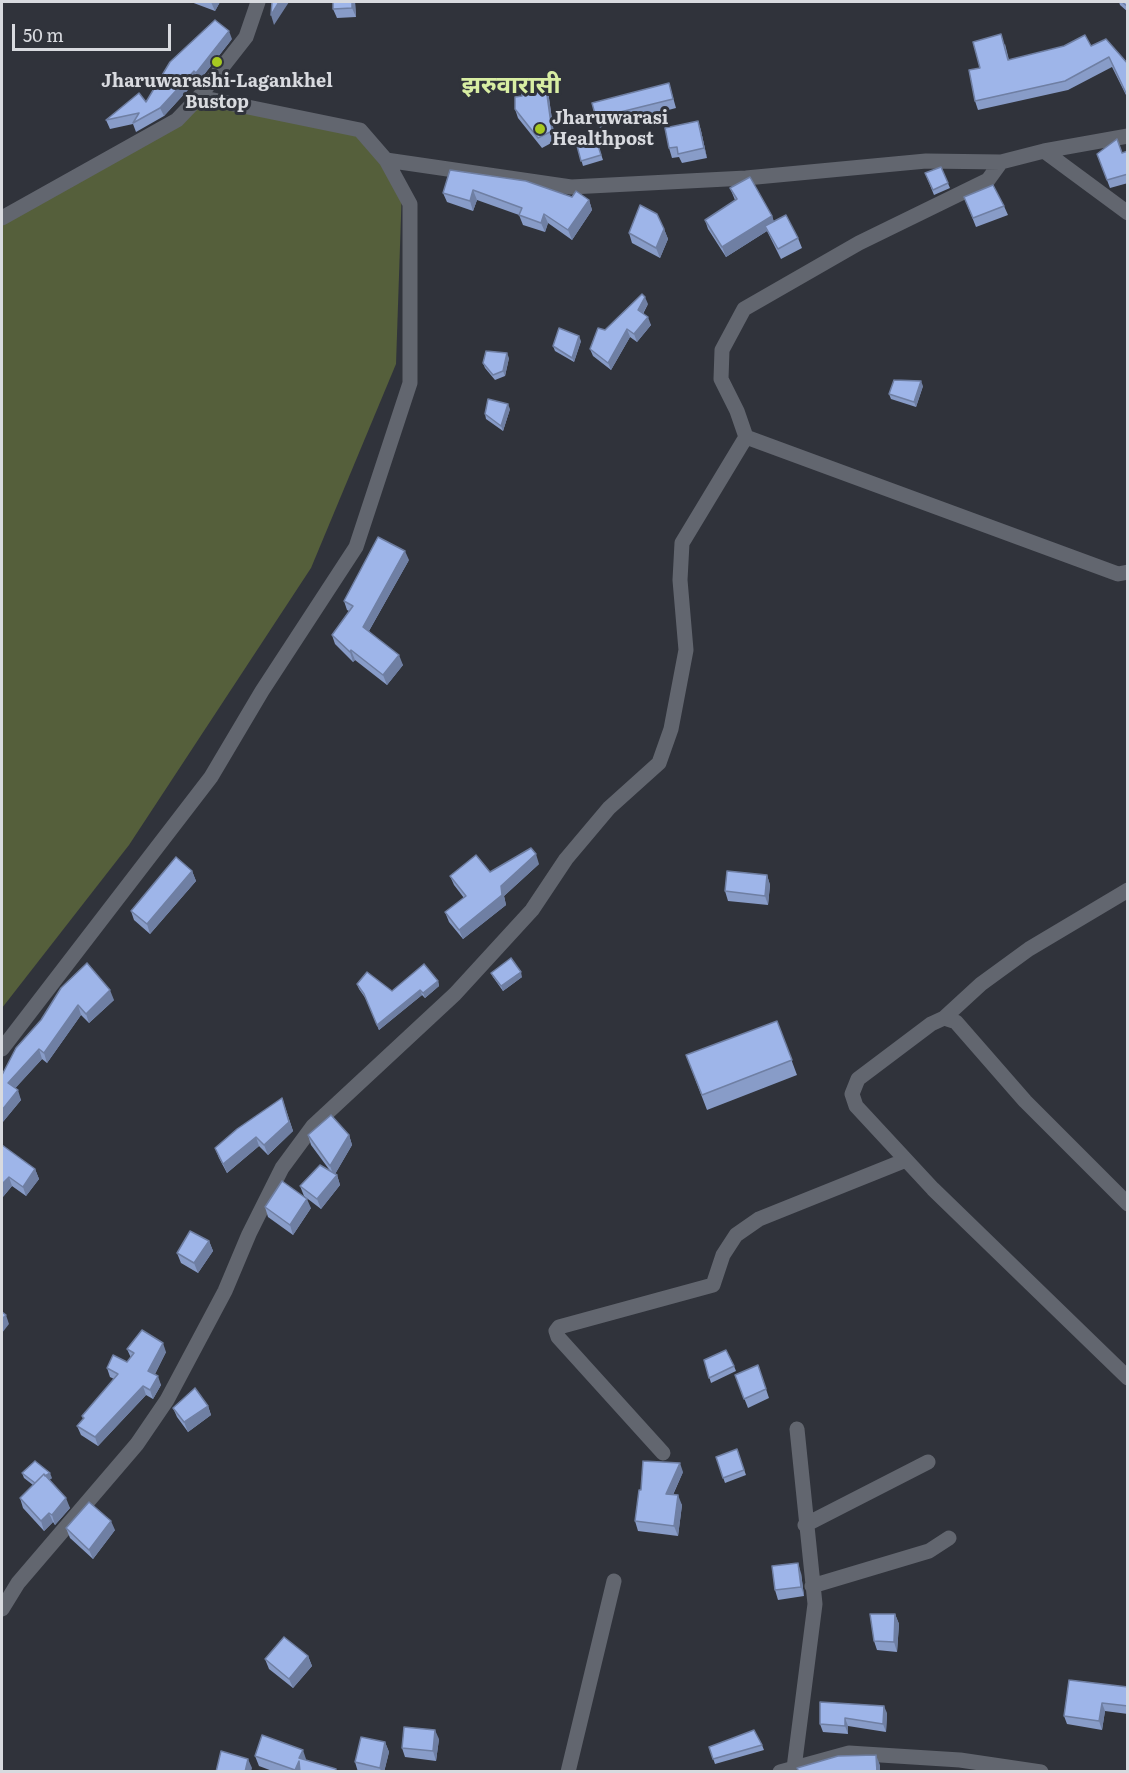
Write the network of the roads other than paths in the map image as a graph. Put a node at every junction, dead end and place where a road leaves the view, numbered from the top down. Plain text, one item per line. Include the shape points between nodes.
1 (258, 2) edge
2 (199, 97) junction
3 (1128, 136) edge
4 (1044, 151) junction
5 (386, 160) junction
6 (1001, 162) junction
7 (1128, 213) edge
8 (2, 218) edge
9 (746, 437) junction
10 (1128, 572) edge
11 (1128, 890) edge
12 (944, 1018) junction
13 (2, 1049) edge
14 (906, 1160) junction
15 (1128, 1204) edge
16 (1128, 1378) edge
17 (797, 1429) dead end
18 (663, 1453) dead end
19 (928, 1462) dead end
20 (805, 1525) junction
21 (949, 1538) dead end
22 (614, 1581) dead end
23 (812, 1586) junction
24 (2, 1609) edge
25 (787, 1770) edge
26 (568, 1772) edge
27 (1041, 1772) edge

1 - 2 street via 246,37
2 - 5 street via 360,130
2 - 8 street via 177,120
3 - 4 street
4 - 6 street
4 - 7 street
5 - 6 street via 571,187 746,178 926,161
5 - 13 street via 410,204 410,383 356,547 261,691 211,777
6 - 9 street via 988,180 860,243 744,309 722,350 721,379
9 - 10 street via 1118,574
9 - 24 street via 682,543 680,580 686,650 682,684 659,763 609,808 566,859 532,910 470,978 313,1126 282,1168 225,1291 167,1400 137,1444 18,1583
11 - 12 street via 1029,949 981,984
12 - 14 street via 858,1079 852,1094 856,1106
12 - 15 street via 956,1022 1025,1101
14 - 16 street
14 - 18 street via 759,1218 736,1235 723,1255 713,1285 559,1327 558,1338
17 - 20 street
19 - 20 street
20 - 23 street
21 - 23 street via 929,1551
22 - 26 street
23 - 25 street via 815,1604
25 - 27 street via 849,1753 960,1760

